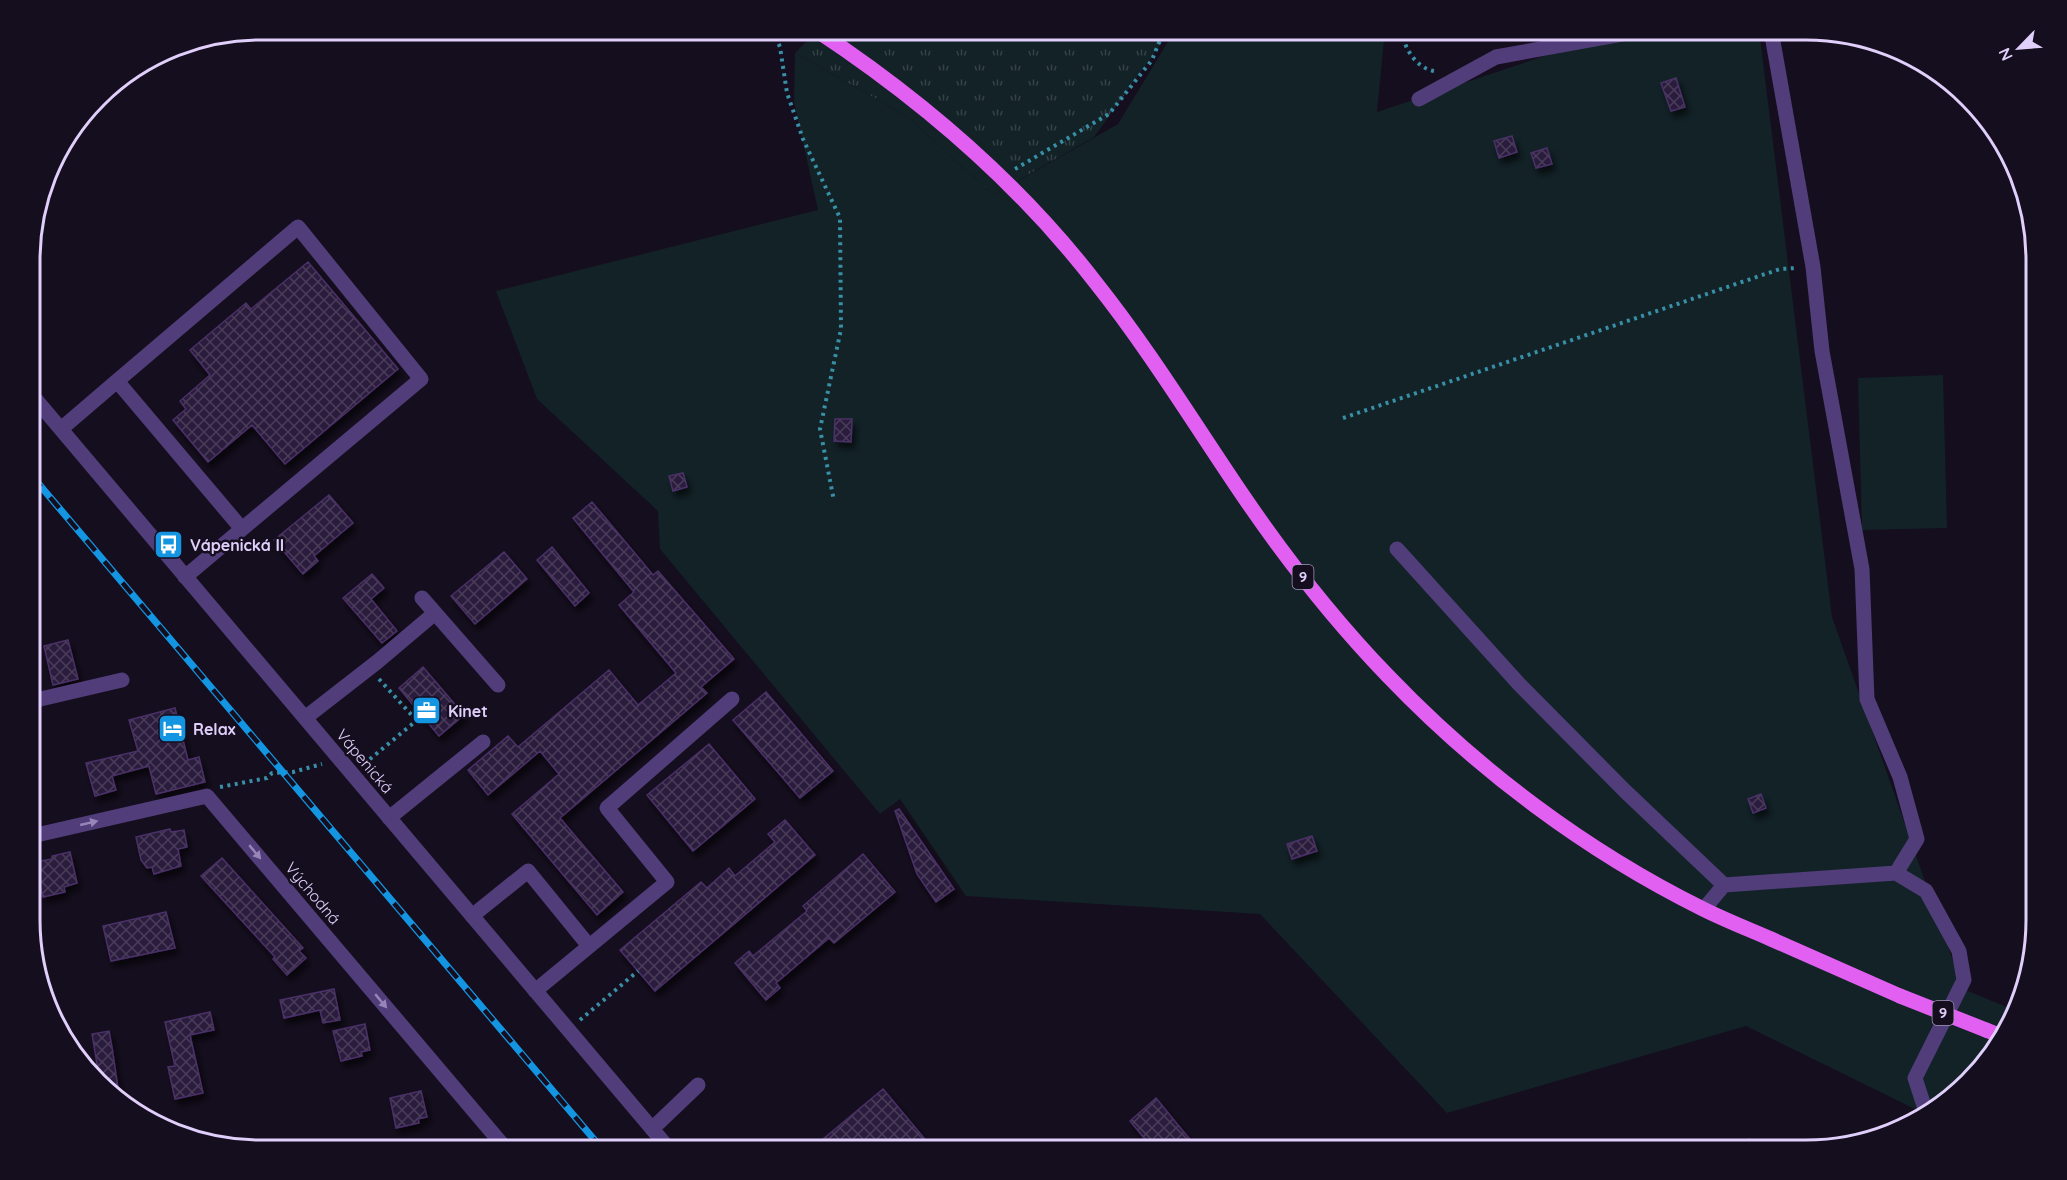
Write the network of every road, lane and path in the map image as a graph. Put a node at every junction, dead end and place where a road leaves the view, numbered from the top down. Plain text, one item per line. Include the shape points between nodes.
1 (777, 40) edge
2 (831, 40) edge
3 (1160, 40) edge
4 (1405, 40) edge
5 (1593, 40) edge
6 (1773, 40) edge
7 (1461, 76) junction
8 (1419, 99) dead end
9 (1002, 177) junction
10 (1813, 267) junction
11 (117, 381) junction
12 (40, 404) edge
13 (1342, 418) dead end
14 (61, 429) junction
15 (834, 501) dead end
16 (242, 529) junction
17 (1397, 549) dead end
18 (185, 577) junction
19 (422, 598) dead end
20 (435, 613) junction
21 (369, 668) junction
22 (122, 680) dead end
23 (498, 685) dead end
24 (40, 699) edge
25 (732, 699) dead end
26 (422, 716) dead end
27 (305, 718) junction
28 (417, 721) junction
29 (483, 742) dead end
30 (301, 768) dead end
31 (352, 774) junction
32 (207, 796) junction
33 (389, 818) junction
34 (40, 834) edge
35 (1896, 873) junction
36 (1724, 885) junction
37 (1704, 909) junction
38 (472, 916) junction
39 (590, 946) junction
40 (638, 971) dead end
41 (535, 991) junction
42 (568, 1030) junction
43 (1995, 1033) edge
44 (698, 1085) dead end
45 (1924, 1105) edge
46 (652, 1129) junction
47 (499, 1140) edge
48 (661, 1140) edge

1 - 15 path via 787,93 803,139 840,218 841,329 820,429
2 - 9 main road, 9 via 922,105
3 - 9 path via 1152,60 1109,114
4 - 7 path via 1409,54 1427,70
5 - 7 street via 1496,57
6 - 10 street
7 - 8 street
9 - 37 main road, 9 via 1094,280 1307,583 1388,676 1459,744 1514,789 1625,867
10 - 13 path via 1780,269
10 - 35 street via 1822,351 1862,569 1867,699 1900,777 1917,839
11 - 14 street
11 - 16 street
11 - 16 street via 298,227 421,379
12 - 14 street, Vápenická
14 - 18 street, Vápenická
16 - 18 street
17 - 36 street via 1519,684
18 - 27 street, Vápenická
19 - 20 street
20 - 21 street
20 - 23 street
21 - 27 street
21 - 28 path
22 - 24 street
25 - 39 street via 607,808 667,882
26 - 28 path
27 - 31 street, Vápenická
28 - 31 path
29 - 33 street
30 - 32 path via 214,788
31 - 33 street, Vápenická
34 -> 32 street
32 -> 47 street, Východná
33 - 38 street, Vápenická
35 - 36 street
35 - 45 street via 1926,891 1959,951 1964,980 1915,1078
36 - 37 street
37 - 43 main road, 9, bridge
38 - 39 street via 528,871
38 - 41 street, Vápenická
39 - 41 street
40 - 42 path
41 - 42 street, Vápenická
42 - 46 street, Vápenická
44 - 46 street
46 - 48 street, Vápenická

